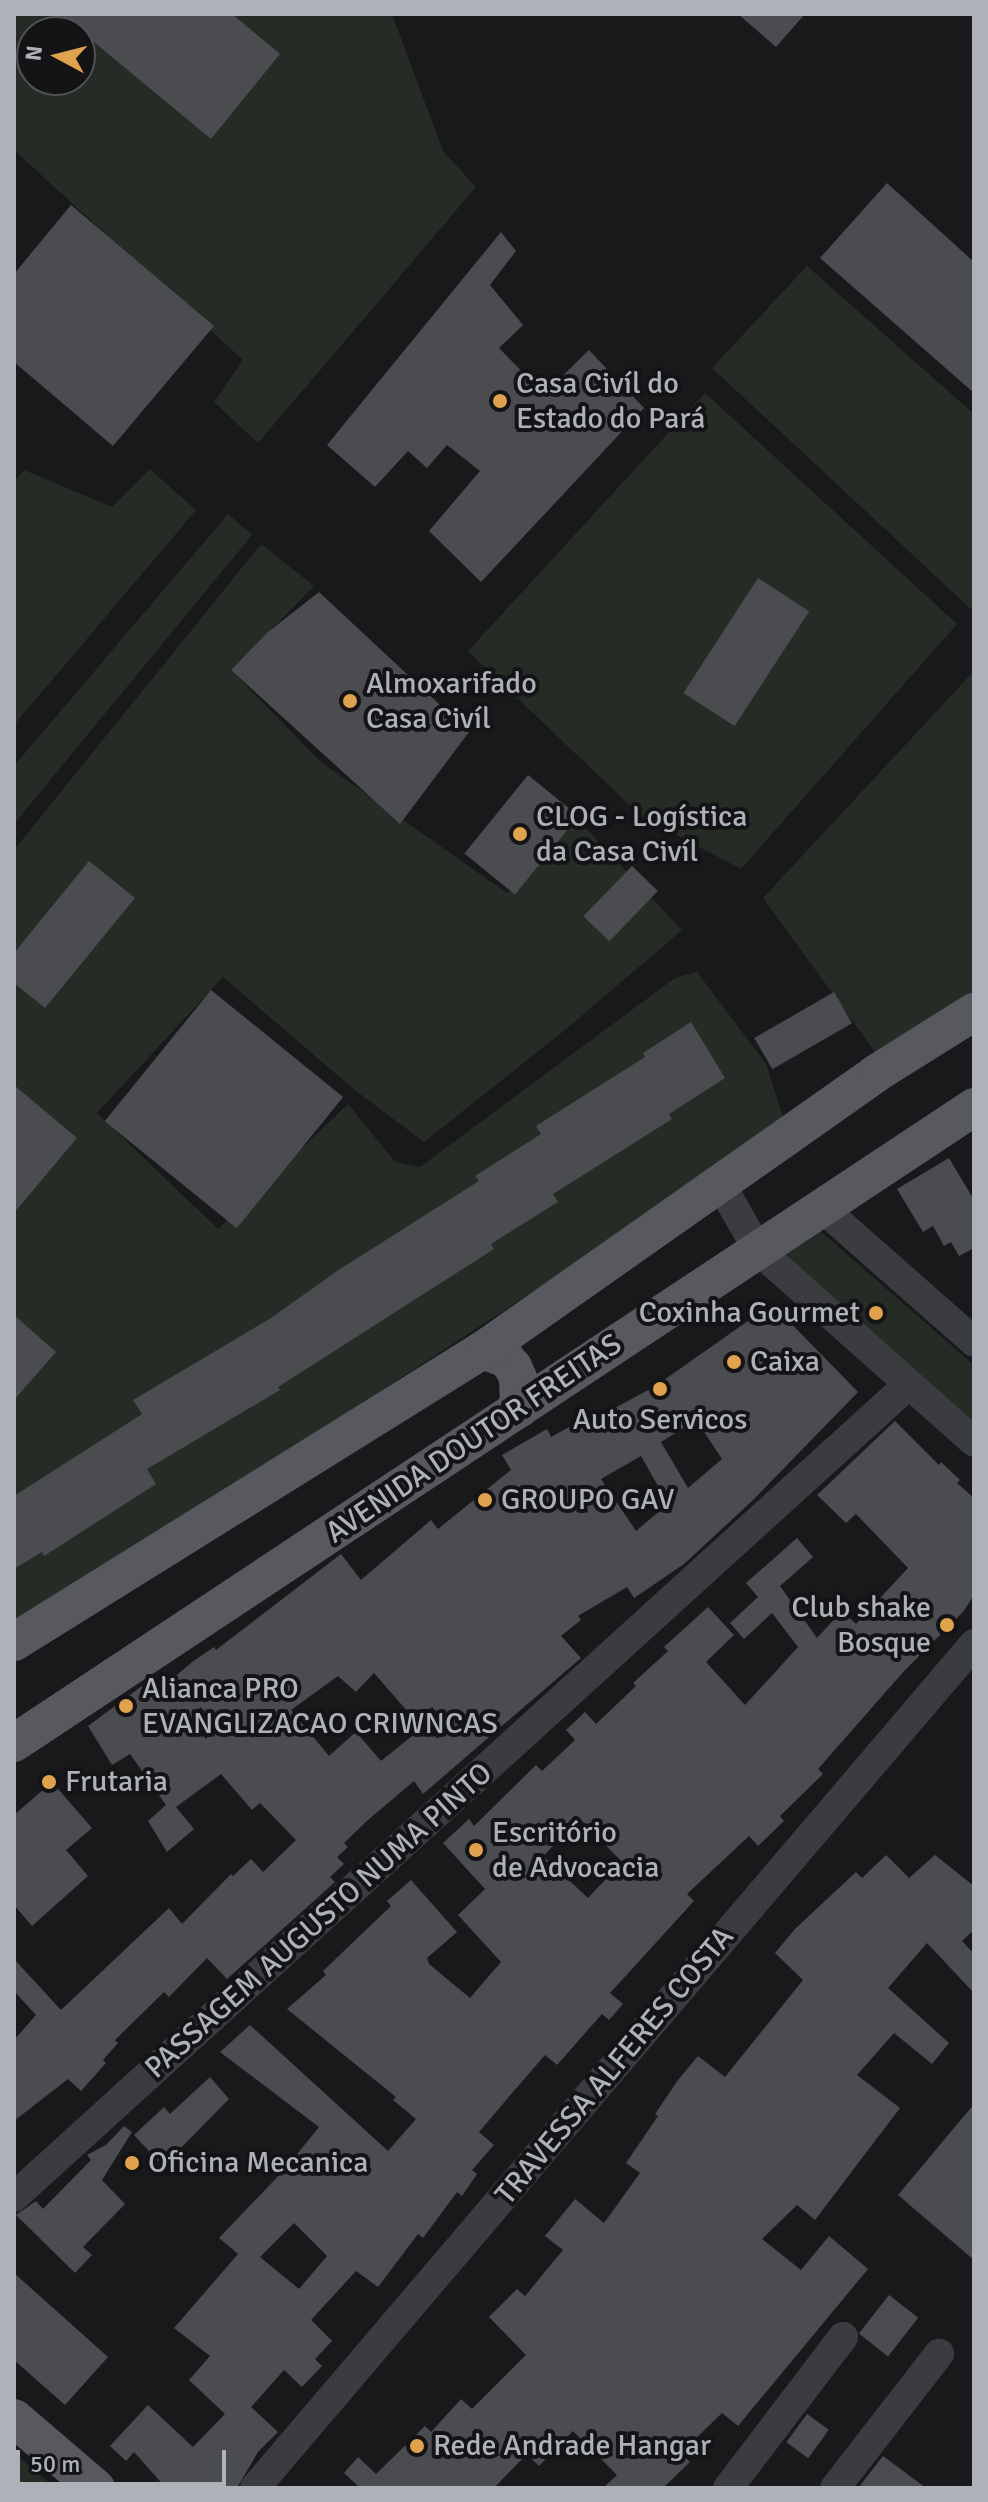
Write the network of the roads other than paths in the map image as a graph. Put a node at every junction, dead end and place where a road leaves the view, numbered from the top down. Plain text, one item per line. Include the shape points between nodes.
1 (974, 1012) edge
2 (974, 1107) edge
3 (721, 1185) junction
4 (820, 1206) junction
5 (758, 1250) junction
6 (974, 1342) edge
7 (483, 1350) junction
8 (908, 1385) junction
9 (519, 1409) junction
10 (974, 1442) edge
11 (14, 1642) edge
12 (974, 1644) edge
13 (14, 1743) edge
14 (14, 2197) edge
15 (843, 2337) dead end
16 (939, 2354) dead end
17 (14, 2418) edge
18 (96, 2488) edge
19 (255, 2488) edge
20 (728, 2488) edge
21 (835, 2488) edge

1 - 3 main road via 875,1074
2 - 4 main road, AVENIDA DOUTOR FREITAS
3 - 5 street
3 - 7 main road
4 - 5 main road, AVENIDA DOUTOR FREITAS
4 - 6 street
5 - 8 street
5 - 9 main road, AVENIDA DOUTOR FREITAS
7 - 9 main road via 513,1367
7 - 11 main road
8 - 10 street
8 - 14 street, PASSAGEM AUGUSTO NUMA PINTO
9 - 13 main road, AVENIDA DOUTOR FREITAS
12 - 19 street, TRAVESSA ALFERES COSTA
15 - 20 street
16 - 21 street
17 - 18 main road

